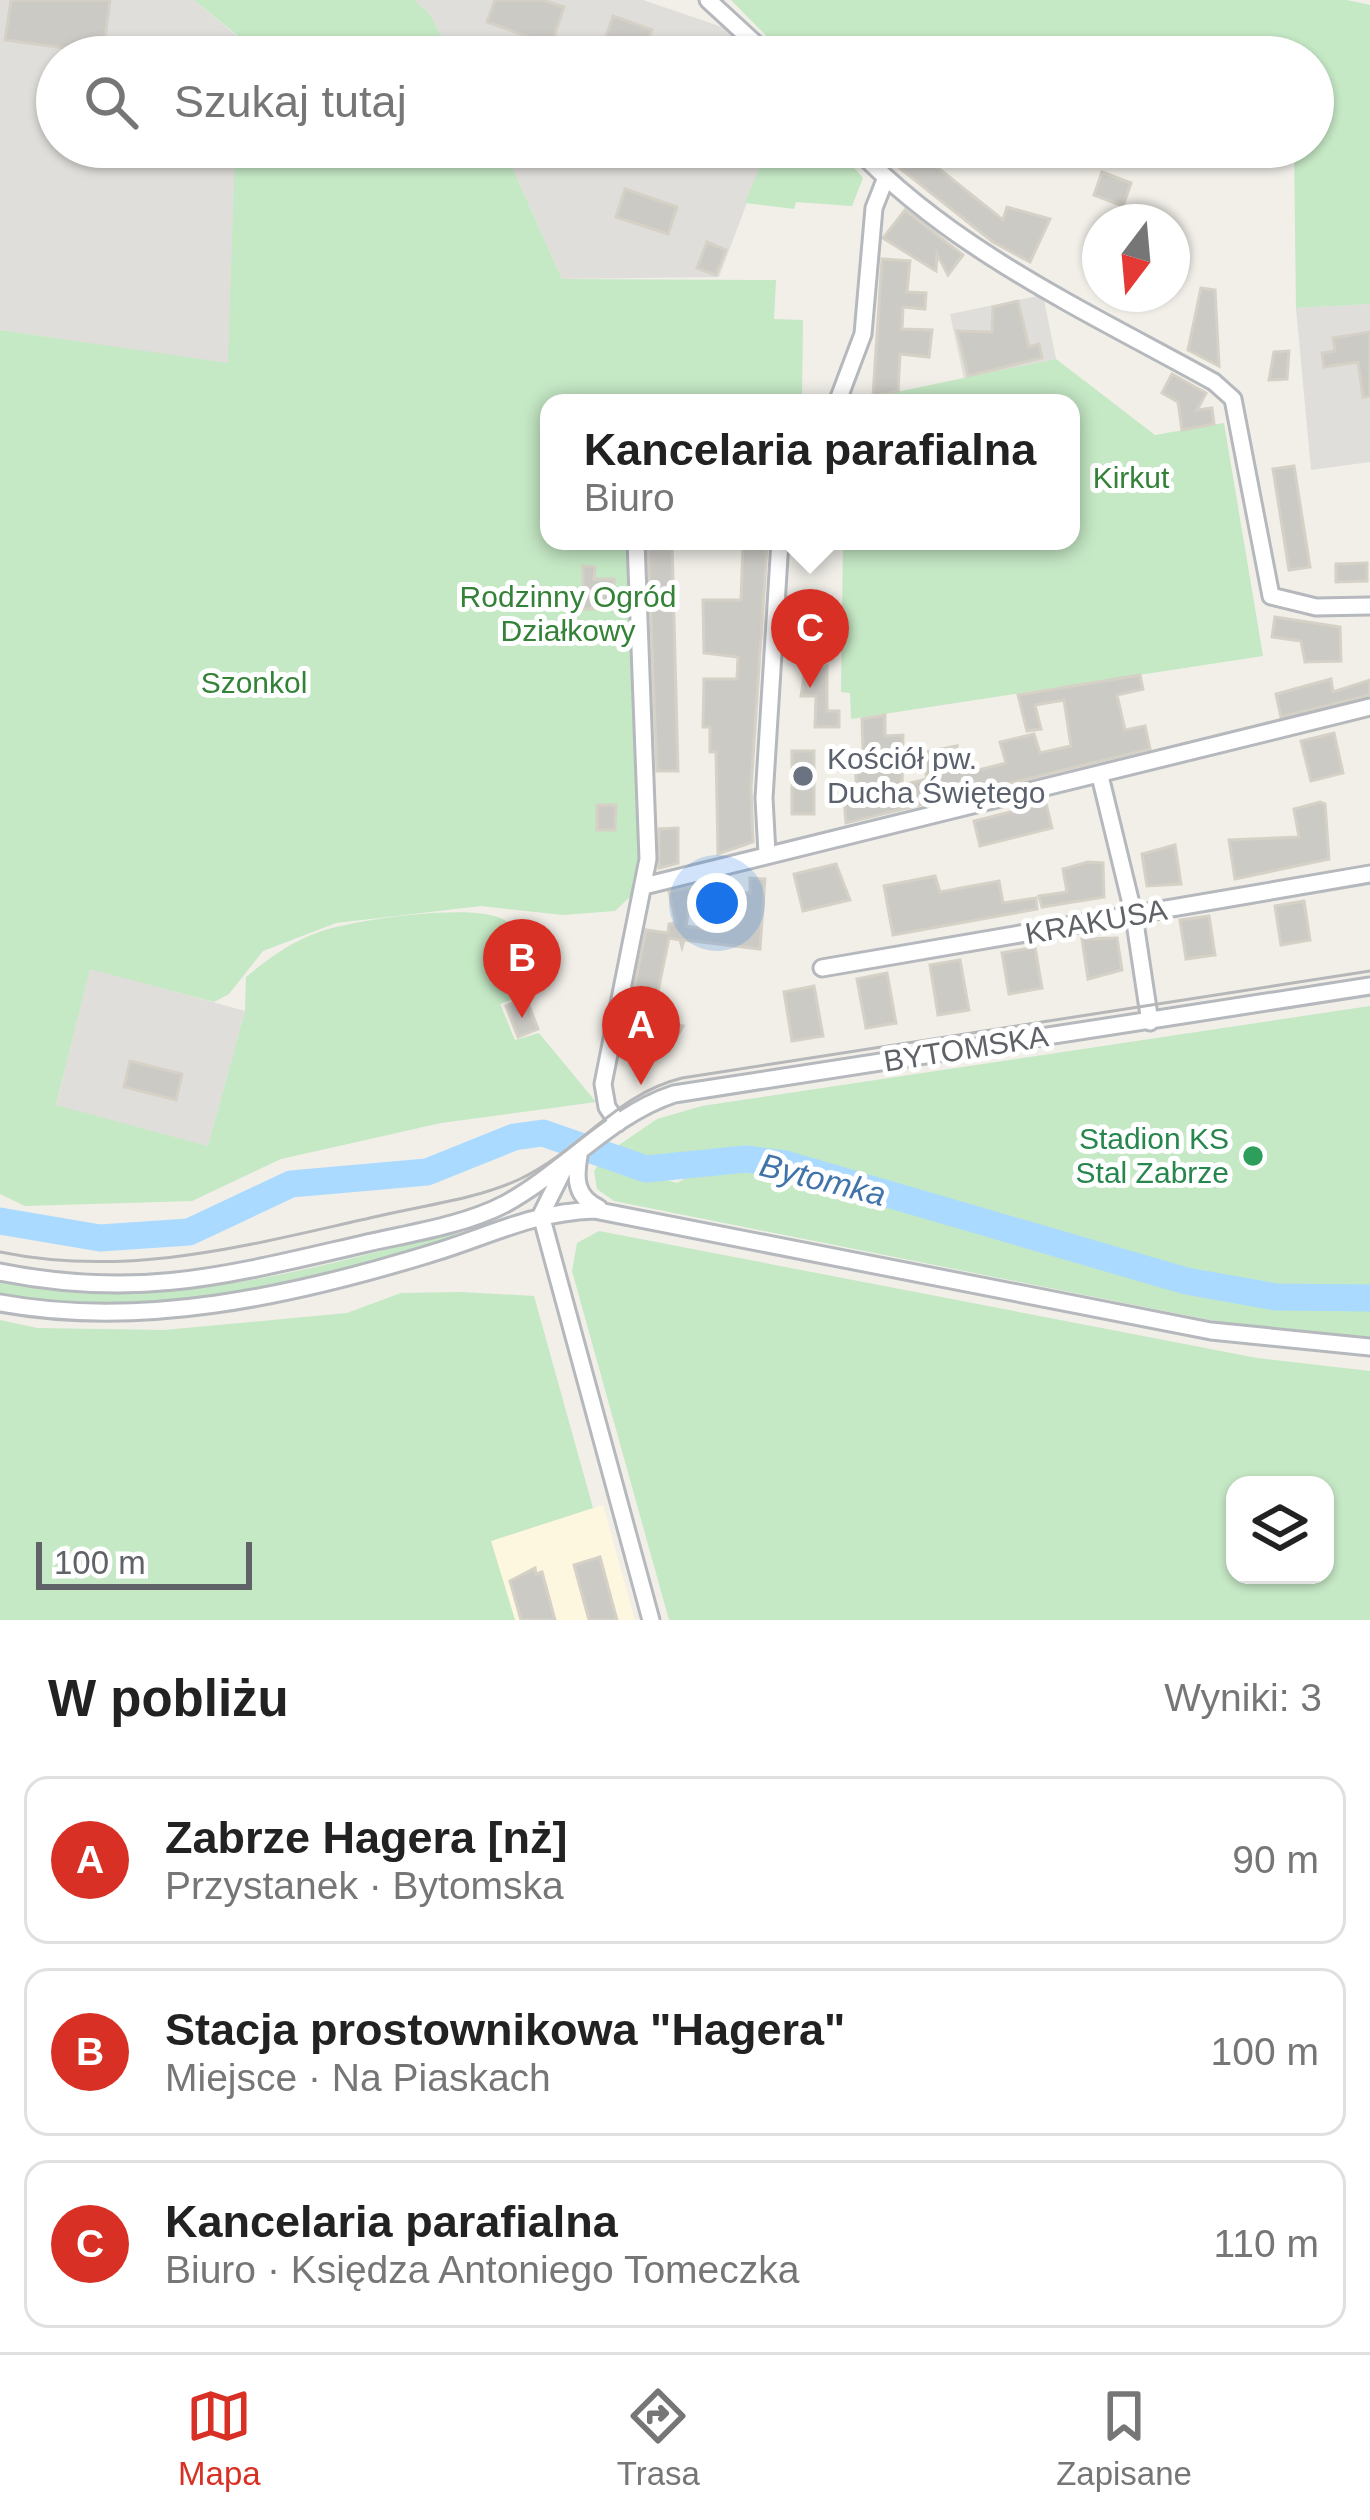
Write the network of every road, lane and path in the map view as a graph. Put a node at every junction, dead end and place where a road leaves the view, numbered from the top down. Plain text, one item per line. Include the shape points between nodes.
1 (708, 0) edge
2 (747, 36) edge
3 (874, 168) edge
4 (885, 180) junction
5 (840, 394) edge
6 (635, 550) edge
7 (779, 550) edge
8 (1370, 606) edge
9 (1370, 707) edge
10 (1100, 776) junction
11 (767, 854) junction
12 (1370, 874) edge
13 (644, 886) junction
14 (1134, 916) junction
15 (822, 968) dead end
16 (1370, 986) edge
17 (1150, 1022) junction
18 (614, 1126) junction
19 (574, 1160) junction
20 (512, 1200) junction
21 (579, 1211) junction
22 (607, 1211) junction
23 (542, 1214) junction
24 (551, 1255) junction
25 (0, 1272) edge
26 (0, 1304) edge
27 (1370, 1347) edge
28 (651, 1620) edge

1 - 2 street
3 - 4 street
4 - 5 street via 874,208 863,334
4 - 8 street via 994,260 1214,382 1233,399 1271,596 1316,607
6 - 13 street
7 - 11 street
9 - 10 street
10 - 11 street
10 - 14 street
11 - 13 street
12 - 14 street, KRAKUSA
13 - 18 street via 603,1084
14 - 15 street, KRAKUSA
14 - 17 street
16 - 17 street, BYTOMSKA
17 - 18 street, BYTOMSKA via 692,1090
18 - 19 street, BYTOMSKA
19 - 20 street, BYTOMSKA
19 - 22 street via 581,1195
19 - 23 street, BYTOMSKA
20 - 23 street
20 - 25 street, BYTOMSKA via 454,1222 196,1282 115,1288
21 - 22 street
21 - 23 street
21 - 24 street via 562,1222
22 - 27 street via 1211,1331
23 - 24 street
23 - 26 street via 424,1256 201,1306 90,1313
24 - 28 street

